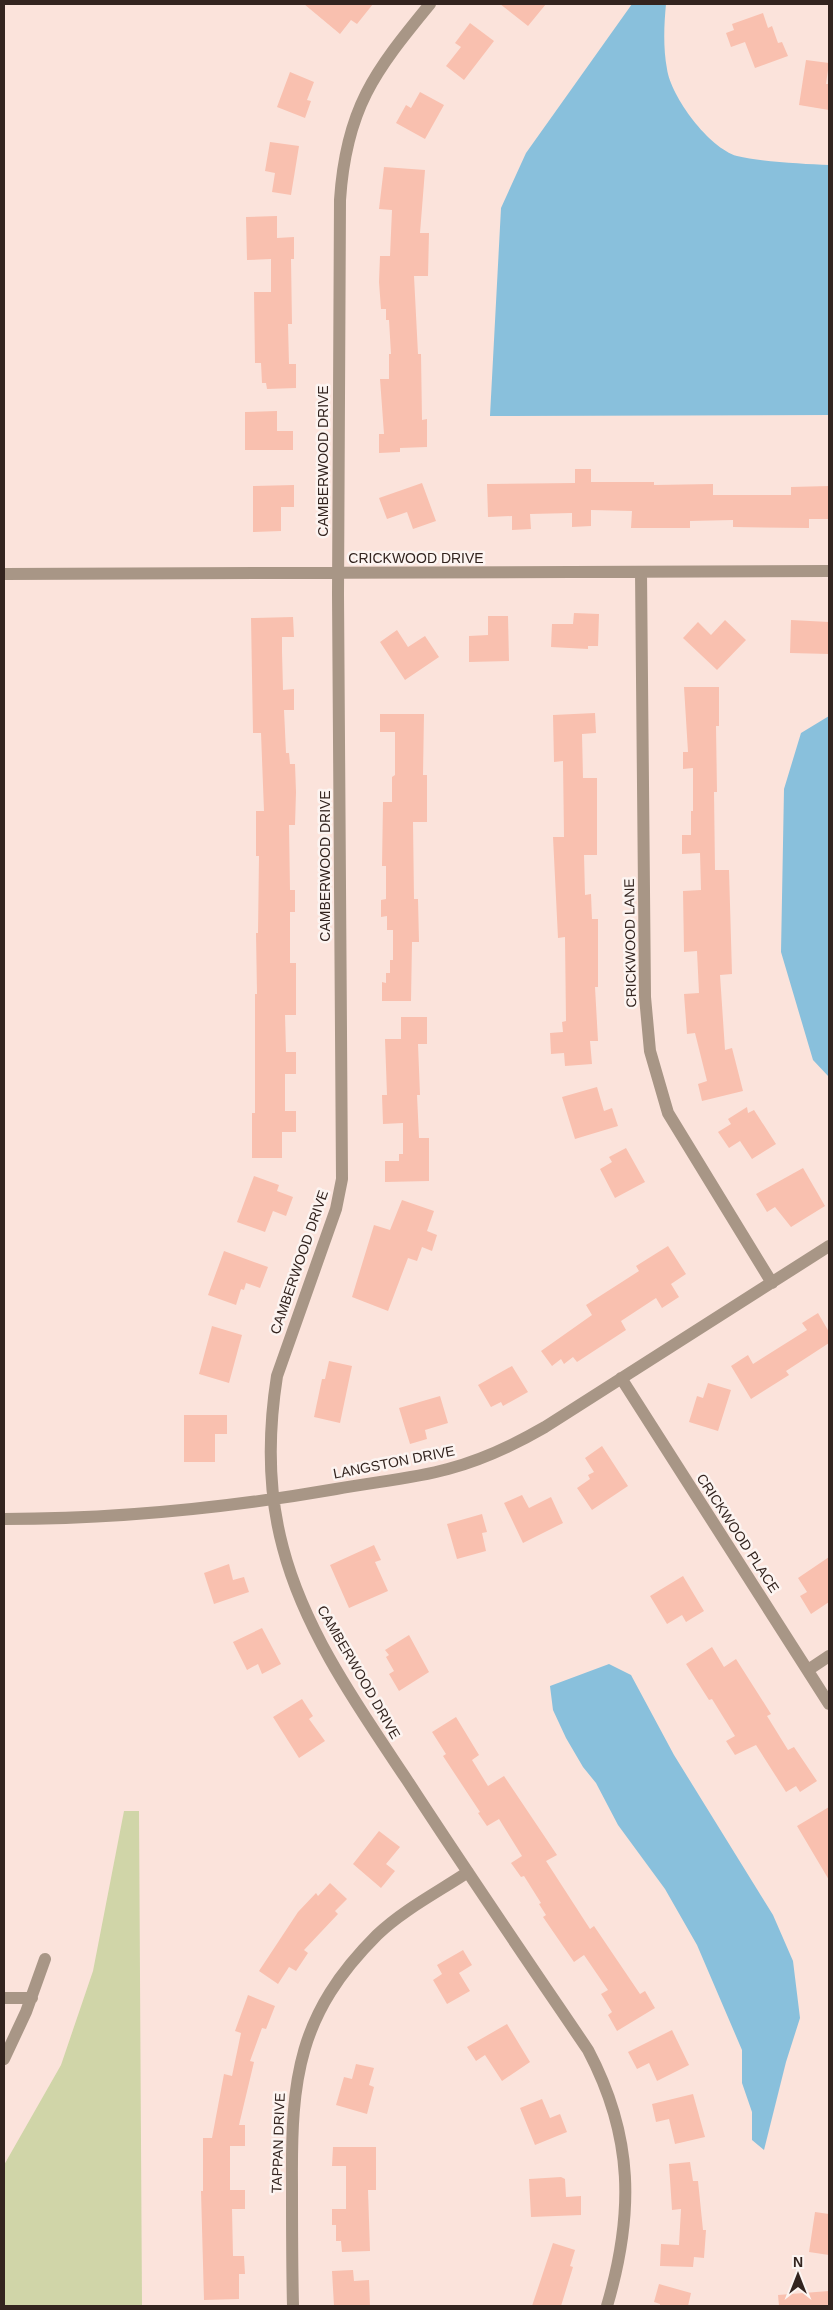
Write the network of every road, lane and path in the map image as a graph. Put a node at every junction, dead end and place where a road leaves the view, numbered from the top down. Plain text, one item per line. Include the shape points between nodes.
1 (430, 4) edge
2 (829, 571) edge
3 (641, 572) junction
4 (338, 573) junction
5 (4, 574) edge
6 (829, 1246) edge
7 (772, 1283) junction
8 (621, 1378) junction
9 (274, 1500) junction
10 (4, 1519) edge
11 (829, 1656) edge
12 (808, 1670) junction
13 (829, 1704) edge
14 (468, 1872) junction
15 (45, 1959) dead end
16 (4, 1998) edge
17 (32, 1998) junction
18 (4, 2058) edge
19 (293, 2306) edge
20 (608, 2306) edge

1 - 4 street, CAMBERWOOD DRIVE via 377,72 353,122 342,164
2 - 3 street, CRICKWOOD DRIVE
3 - 4 street, CRICKWOOD DRIVE
3 - 7 street, CRICKWOOD LANE via 645,998 650,1051 668,1113
4 - 5 street, CRICKWOOD DRIVE
4 - 9 street, CAMBERWOOD DRIVE via 342,1179 336,1209 276,1376 271,1466
6 - 7 street, LANGSTON DRIVE
7 - 8 street, LANGSTON DRIVE
8 - 9 street, LANGSTON DRIVE via 538,1431 480,1459 428,1474
8 - 12 street, CRICKWOOD PLACE
9 - 10 street, LANGSTON DRIVE via 69,1519
9 - 14 street, CAMBERWOOD DRIVE via 288,1564 320,1640
11 - 12 street
12 - 13 street, CRICKWOOD PLACE
14 - 19 street, TAPPAN DRIVE via 392,1923 365,1947 328,1995 309,2035 299,2069 292,2113
14 - 20 street, CAMBERWOOD DRIVE via 588,2050 607,2091 620,2134 626,2205 619,2268
15 - 17 street
16 - 17 street
17 - 18 street

